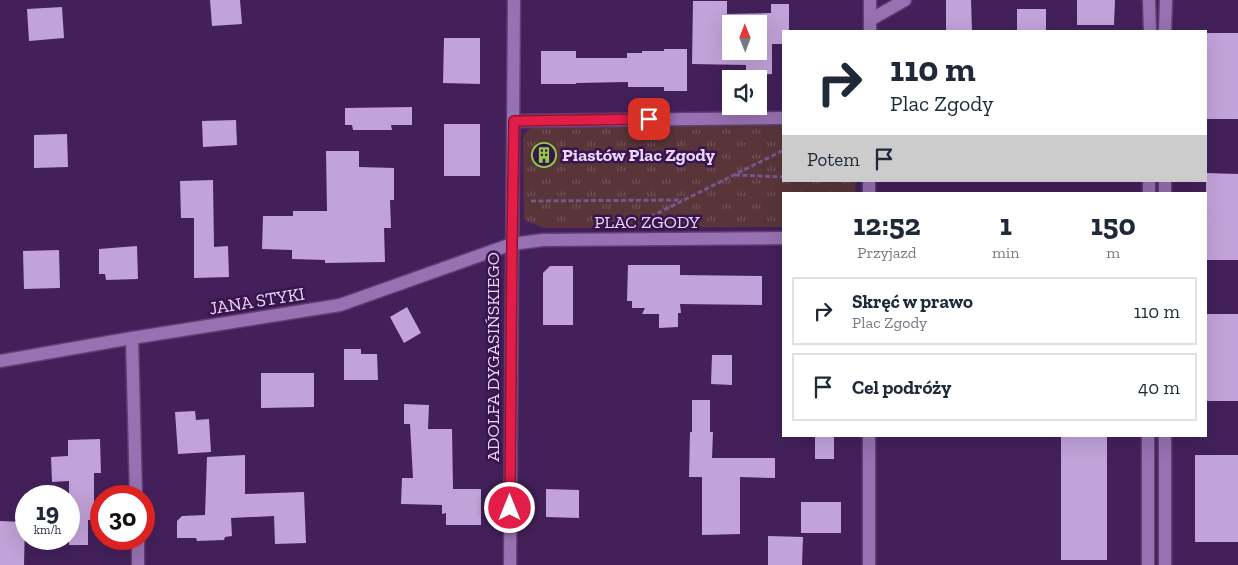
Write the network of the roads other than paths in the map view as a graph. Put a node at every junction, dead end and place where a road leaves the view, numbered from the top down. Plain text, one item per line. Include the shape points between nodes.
1 (514, 0) edge
2 (870, 0) edge
3 (905, 0) edge
4 (1150, 0) edge
5 (1166, 0) edge
6 (870, 26) edge
7 (1150, 30) edge
8 (1166, 30) edge
9 (782, 118) edge
10 (514, 121) junction
11 (782, 238) edge
12 (512, 244) junction
13 (132, 338) junction
14 (0, 361) edge
15 (870, 437) edge
16 (1148, 437) edge
17 (1165, 437) edge
18 (136, 485) edge
19 (138, 550) edge
20 (138, 565) edge
21 (510, 565) edge
22 (870, 565) edge
23 (1148, 565) edge
24 (1165, 565) edge

1 - 10 street, ADOLFA DYGASIŃSKIEGO
2 - 6 street
3 - 6 street
4 - 7 street
5 - 8 street
9 - 10 street
10 - 12 street, ADOLFA DYGASIŃSKIEGO
11 - 12 street, PLAC ZGODY via 544,240
12 - 13 street, JANA STYKI via 340,305
12 - 21 street, ADOLFA DYGASIŃSKIEGO
13 - 14 street, JANA STYKI
13 - 18 street
15 - 22 street
16 - 23 street
17 - 24 street
19 - 20 street

